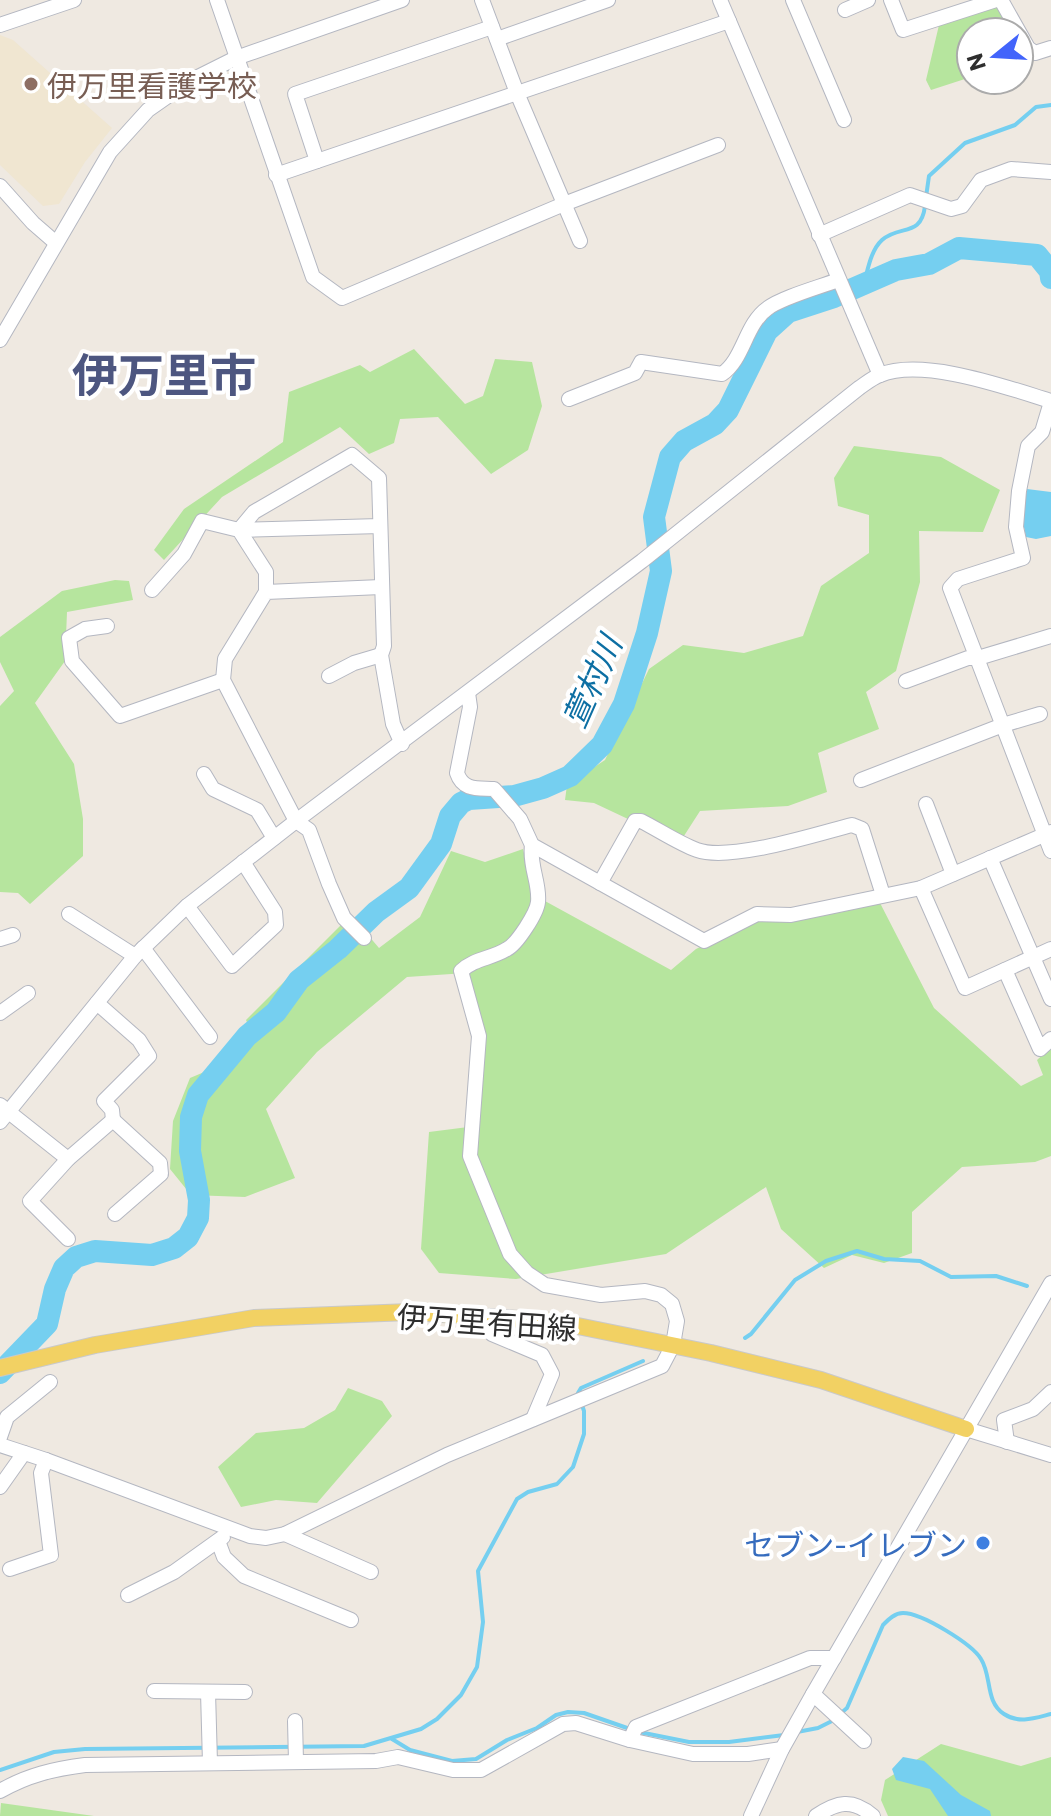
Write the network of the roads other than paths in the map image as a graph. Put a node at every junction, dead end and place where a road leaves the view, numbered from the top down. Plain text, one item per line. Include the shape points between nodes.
1 (74, 0) edge
2 (217, 0) edge
3 (402, 0) edge
4 (482, 0) edge
5 (608, 0) edge
6 (720, 0) edge
7 (793, 0) edge
8 (868, 0) edge
9 (891, 0) edge
10 (998, 0) edge
11 (845, 10) dead end
12 (729, 21) junction
13 (0, 25) edge
14 (494, 33) junction
15 (1051, 48) edge
16 (236, 58) junction
17 (517, 93) junction
18 (844, 120) dead end
19 (718, 145) dead end
20 (317, 161) junction
21 (1051, 172) edge
22 (276, 175) junction
23 (0, 186) edge
24 (564, 204) junction
25 (819, 235) junction
26 (580, 241) dead end
27 (56, 243) junction
28 (838, 280) junction
29 (0, 340) edge
30 (880, 375) junction
31 (569, 399) dead end
32 (1051, 401) edge
33 (380, 526) junction
34 (239, 530) junction
35 (381, 587) junction
36 (152, 590) dead end
37 (266, 592) junction
38 (107, 626) dead end
39 (1051, 636) edge
40 (381, 655) junction
41 (978, 658) junction
42 (329, 676) dead end
43 (223, 680) junction
44 (906, 681) dead end
45 (468, 693) junction
46 (1040, 714) dead end
47 (1003, 725) junction
48 (402, 744) junction
49 (204, 774) dead end
50 (861, 780) dead end
51 (926, 804) dead end
52 (296, 821) junction
53 (1047, 833) edge
54 (274, 838) junction
55 (532, 845) junction
56 (1051, 851) edge
57 (990, 858) junction
58 (243, 862) junction
59 (953, 874) junction
60 (600, 883) junction
61 (921, 888) junction
62 (883, 895) junction
63 (187, 906) junction
64 (69, 914) dead end
65 (364, 938) dead end
66 (1051, 949) edge
67 (139, 952) junction
68 (1033, 957) junction
69 (1005, 970) junction
70 (28, 993) dead end
71 (1051, 999) edge
72 (97, 1003) junction
73 (0, 1013) edge
74 (210, 1037) dead end
75 (1051, 1039) edge
76 (3, 1113) edge
77 (113, 1120) junction
78 (68, 1159) junction
79 (115, 1214) dead end
80 (68, 1239) dead end
81 (1051, 1283) edge
82 (478, 1316) junction
83 (673, 1345) junction
84 (0, 1368) edge
85 (50, 1382) dead end
86 (1051, 1392) edge
87 (533, 1419) junction
88 (966, 1429) junction
89 (0, 1437) edge
90 (1007, 1442) junction
91 (0, 1445) edge
92 (24, 1453) junction
93 (1051, 1455) edge
94 (46, 1460) junction
95 (0, 1487) edge
96 (231, 1531) junction
97 (285, 1534) junction
98 (218, 1541) junction
99 (10, 1569) dead end
100 (371, 1572) dead end
101 (128, 1595) dead end
102 (351, 1620) dead end
103 (834, 1658) junction
104 (154, 1691) dead end
105 (208, 1692) junction
106 (245, 1692) dead end
107 (813, 1694) junction
108 (295, 1721) dead end
109 (633, 1734) junction
110 (864, 1741) dead end
111 (784, 1746) junction
112 (296, 1761) junction
113 (210, 1763) junction
114 (0, 1791) edge
115 (751, 1816) edge
116 (816, 1816) edge
117 (873, 1816) edge

1 - 13 street
2 - 16 street
3 - 16 street
4 - 14 street
5 - 14 street
6 - 12 street
7 - 18 street
8 - 11 street
9 - 10 street via 903,30
10 - 15 street via 1028,48 1035,53
12 - 17 street
12 - 25 street
14 - 17 street
14 - 20 street via 295,94
16 - 22 street
16 - 27 street via 148,110 110,152
17 - 20 street
17 - 24 street
19 - 24 street
20 - 22 street
21 - 25 street via 1011,169 981,180 962,206 951,209 910,195
22 - 24 street via 313,277 342,298
23 - 27 street
24 - 26 street
25 - 28 street
27 - 29 street
28 - 30 street
28 - 31 street via 767,308 722,374 641,362 635,373
30 - 32 street via 906,369 944,373
30 - 45 street
32 - 41 street via 1042,432 1028,446 1019,491 1016,527 1023,558 958,579 950,588
33 - 34 street
33 - 34 street via 379,478 352,455 254,512
33 - 35 street
34 - 36 street via 202,521 184,554
34 - 37 street via 266,572
35 - 37 street
35 - 40 street
37 - 43 street via 225,659
38 - 43 street via 69,638 72,661 120,716
39 - 41 street
40 - 42 street
40 - 48 street via 393,724
41 - 44 street
41 - 47 street
43 - 52 street
45 - 48 street
45 - 55 street via 460,782 466,788 494,789 511,806
46 - 47 street
47 - 50 street
47 - 53 street
48 - 52 street
49 - 54 street via 213,789 257,810
51 - 59 street
52 - 54 street
52 - 65 street via 309,830 344,918
53 - 56 street
53 - 57 street
54 - 58 street
55 - 60 street
55 - 83 street via 539,901 530,921 509,949 472,961 461,971 479,1036 470,1156 510,1254 527,1273 545,1285 601,1295 661,1295 672,1304 677,1321
57 - 59 street
57 - 68 street
58 - 63 street
58 - 63 street via 275,912 276,925 232,966
59 - 61 street
60 - 62 street via 704,941 757,914 791,915
60 - 62 street via 635,821 699,852 724,853 852,825 862,829
61 - 62 street
61 - 69 street via 965,988
63 - 67 street
64 - 67 street
66 - 68 street
67 - 72 street
67 - 74 street
68 - 69 street
68 - 71 street
69 - 75 street via 1040,1049
70 - 73 street
72 - 76 street
72 - 77 street via 139,1040 149,1056 104,1101
76 - 78 street
77 - 78 street
77 - 79 street via 160,1163 161,1174
78 - 80 street via 30,1201
81 - 88 street
82 - 83 main road, 伊万里有田線 via 553,1321
82 - 84 main road, 伊万里有田線 via 410,1312 254,1318 95,1345
82 - 87 street via 492,1334 542,1355 552,1374
83 - 87 street via 662,1366
83 - 88 main road, 伊万里有田線 via 821,1380
85 - 89 street via 7,1417
86 - 90 street via 1033,1409 1004,1420
87 - 97 street
88 - 90 street
88 - 103 street
90 - 93 street
91 - 92 street
92 - 94 street
92 - 95 street
94 - 96 street
94 - 99 street via 41,1473 51,1555
96 - 97 street via 266,1538
96 - 98 street
97 - 100 street
98 - 101 street
98 - 102 street via 224,1557 244,1576
103 - 107 street
103 - 109 street via 810,1658
104 - 105 street
105 - 106 street
105 - 113 street
107 - 110 street
107 - 111 street
108 - 112 street
109 - 111 street via 693,1754 748,1754
109 - 112 street via 563,1724 481,1770 453,1770 398,1757
111 - 115 street
112 - 113 street
113 - 114 street via 52,1769
116 - 117 street via 833,1805 853,1804

